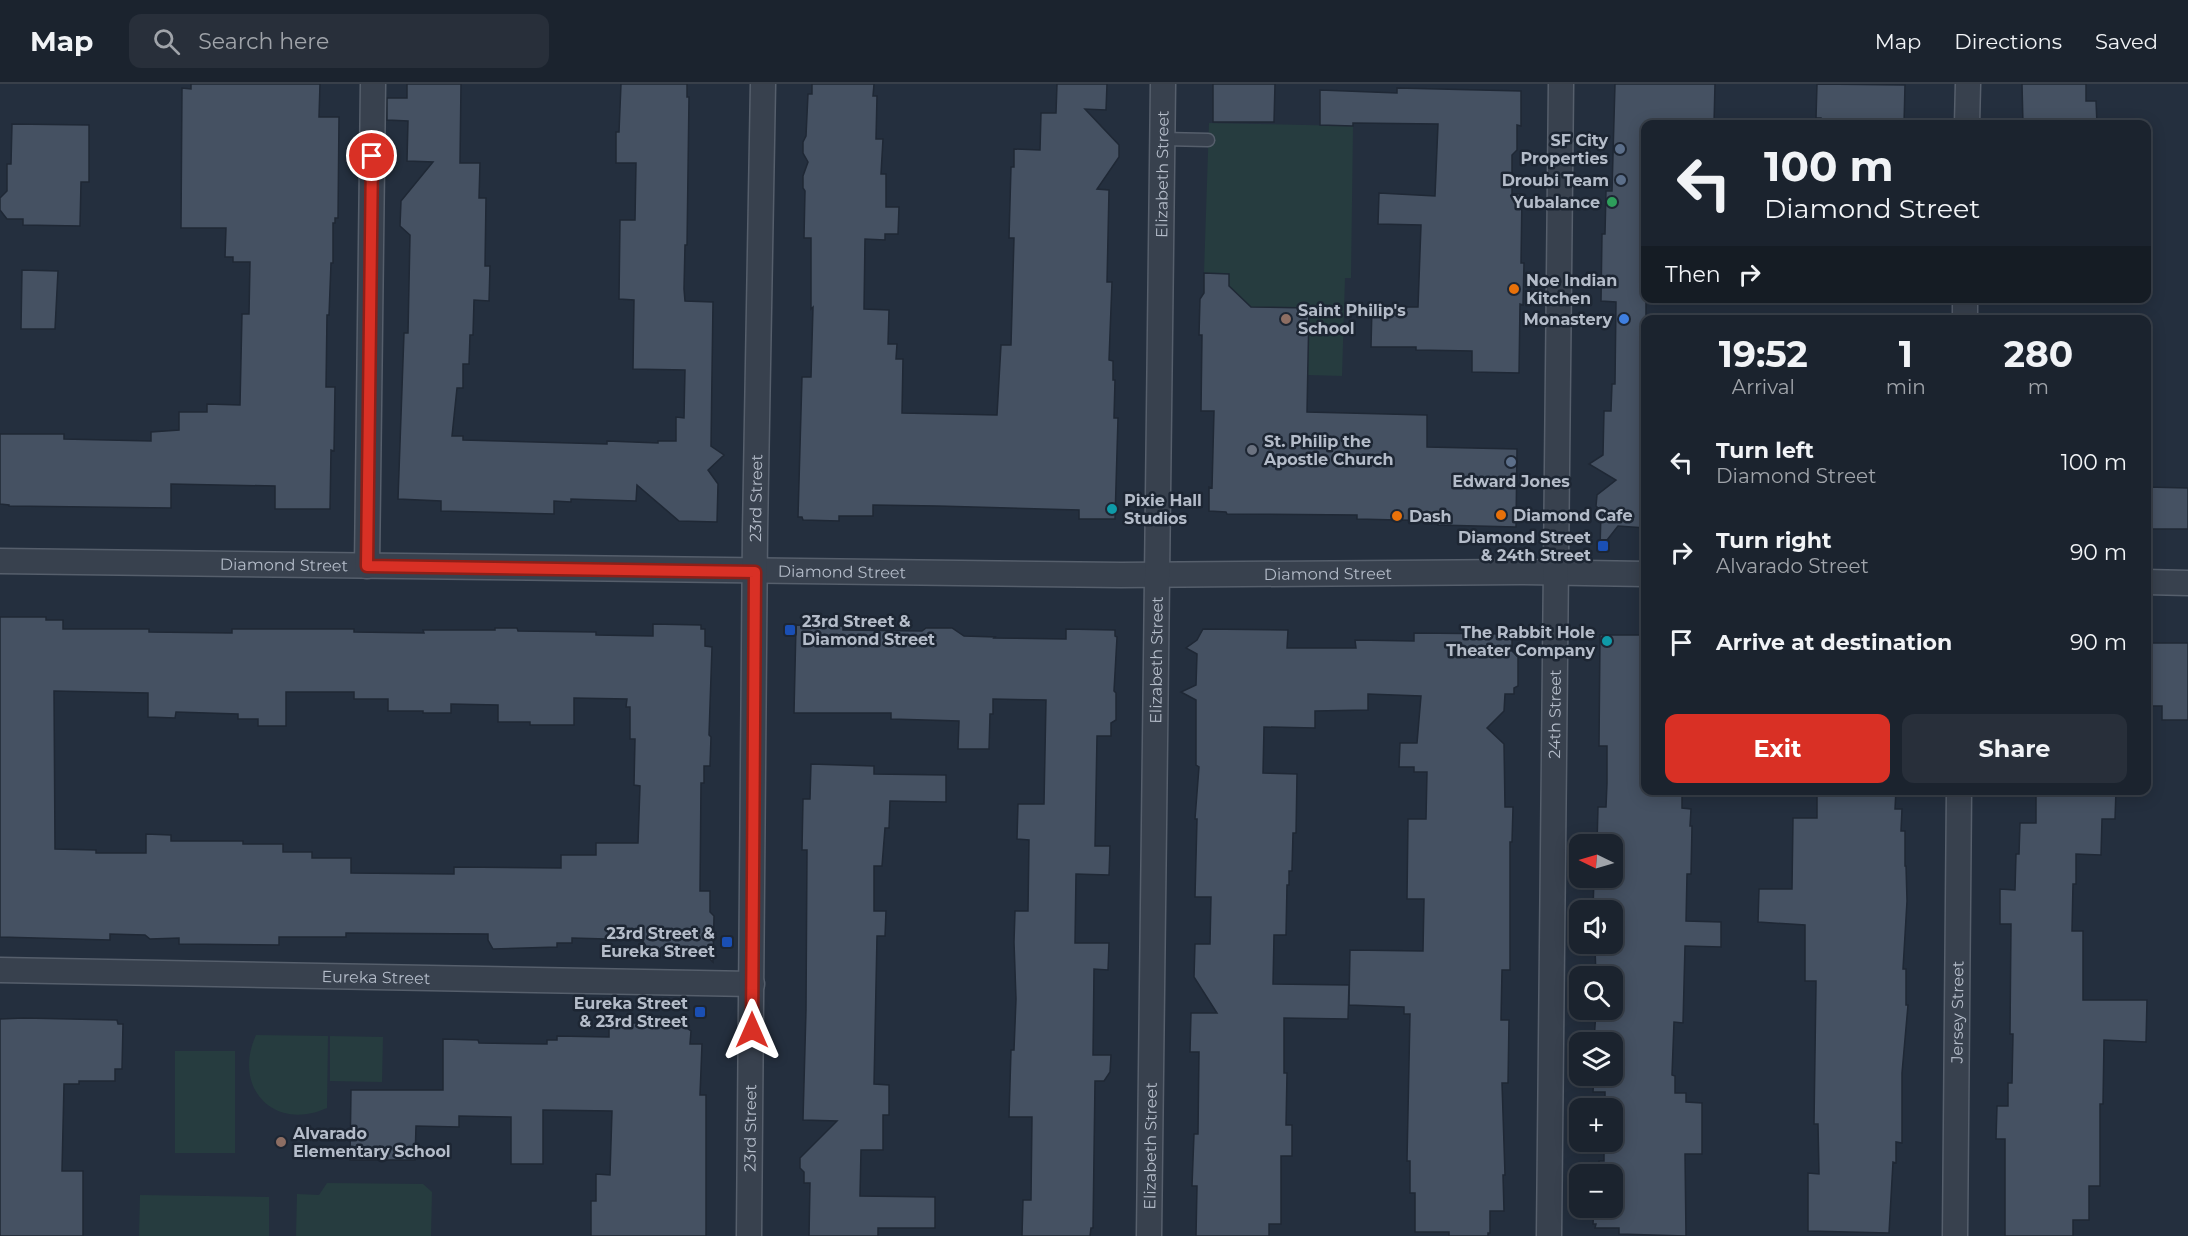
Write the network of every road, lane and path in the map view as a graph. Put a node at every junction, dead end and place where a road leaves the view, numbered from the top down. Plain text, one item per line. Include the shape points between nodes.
1 (373, 84) edge
2 (763, 84) edge
3 (1163, 84) edge
4 (1562, 84) edge
5 (1968, 84) edge
6 (1967, 120) edge
7 (1162, 139) junction
8 (1208, 140) dead end
9 (0, 561) edge
10 (367, 566) junction
11 (755, 572) junction
12 (1556, 573) junction
13 (1641, 574) edge
14 (1156, 575) junction
15 (2151, 582) edge
16 (2188, 583) edge
17 (1959, 795) edge
18 (0, 970) edge
19 (752, 984) junction
20 (749, 1236) edge
21 (1149, 1236) edge
22 (1549, 1236) edge
23 (1955, 1236) edge

1 - 10 street
2 - 11 street, 23rd Street
3 - 7 street, Elizabeth Street
4 - 12 street, 24th Street
5 - 6 street
7 - 8 lane
7 - 14 street, Elizabeth Street
9 - 10 street, Diamond Street
10 - 11 street, Diamond Street
11 - 14 street, Diamond Street
11 - 19 street, 23rd Street
12 - 13 street, Diamond Street
12 - 14 street, Diamond Street
12 - 22 street, 24th Street
14 - 21 street, Elizabeth Street
15 - 16 street
17 - 23 street, Jersey Street
18 - 19 street, Eureka Street
19 - 20 street, 23rd Street

